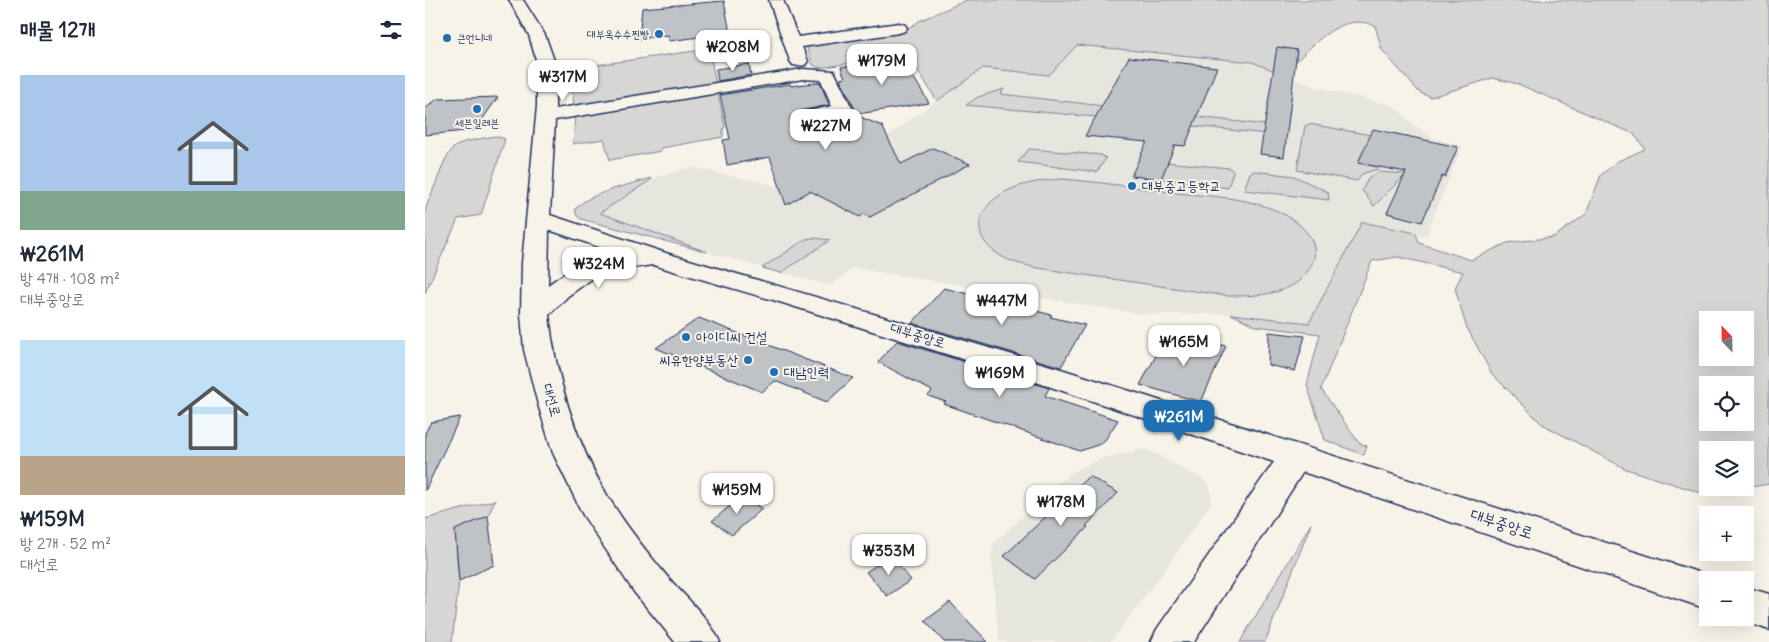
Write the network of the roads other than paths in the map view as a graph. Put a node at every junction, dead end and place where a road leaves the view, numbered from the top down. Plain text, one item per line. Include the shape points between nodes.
1 (516, 0) edge
2 (776, 0) edge
3 (899, 28) dead end
4 (792, 43) junction
5 (803, 74) junction
6 (545, 116) junction
7 (802, 118) dead end
8 (539, 219) junction
9 (660, 260) junction
10 (535, 314) junction
11 (1296, 456) junction
12 (1699, 589) edge
13 (1754, 607) edge
14 (1769, 612) edge
15 (674, 625) edge
16 (700, 642) edge
17 (1171, 642) edge

1 - 6 street, 대선로 via 537,35 546,63
2 - 4 street
3 - 4 street
4 - 5 street
5 - 6 street
5 - 7 street via 828,75 843,110
6 - 8 street, 대선로
8 - 9 street, 대부중앙로
8 - 10 street, 대선로
9 - 10 street via 629,259 592,269 552,294
9 - 11 street, 대부중앙로 via 1005,362
10 - 15 street, 대선로 via 538,350 569,453 595,505
11 - 12 street, 대부중앙로
11 - 17 street
13 - 14 street
15 - 16 street, 대선로

